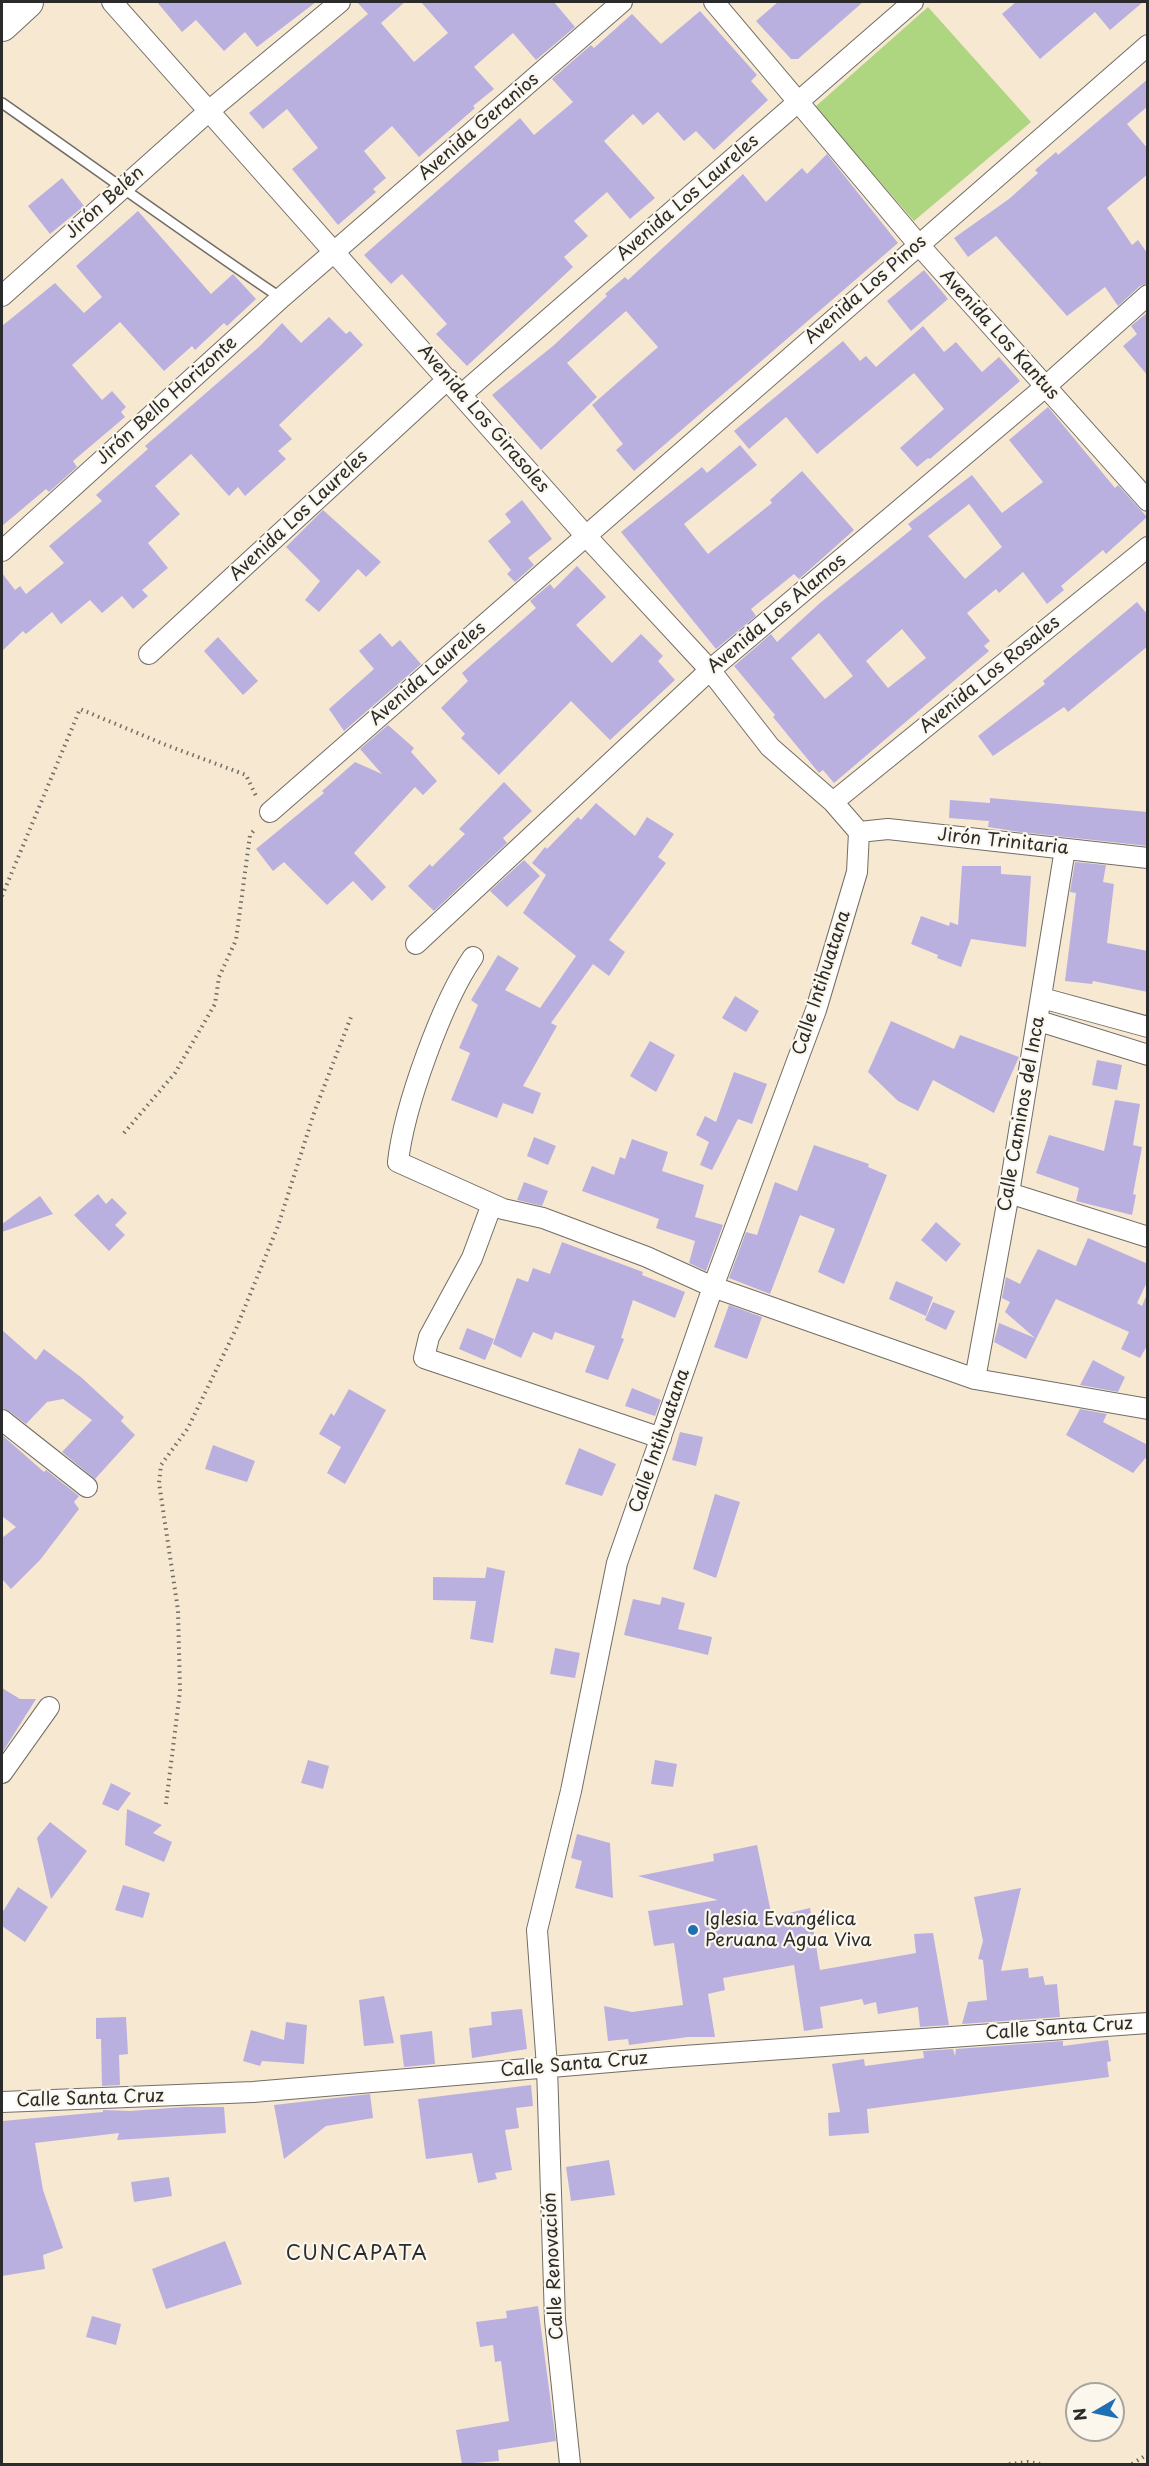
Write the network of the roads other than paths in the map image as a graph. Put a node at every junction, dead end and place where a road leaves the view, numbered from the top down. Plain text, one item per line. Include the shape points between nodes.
1 (27, 2) edge
2 (112, 2) edge
3 (340, 2) edge
4 (622, 2) edge
5 (714, 2) edge
6 (913, 2) edge
7 (2, 25) edge
8 (1148, 45) edge
9 (800, 102) junction
10 (2, 103) edge
11 (210, 110) junction
12 (123, 186) junction
13 (918, 244) junction
14 (335, 253) junction
15 (1148, 295) edge
16 (2, 296) edge
17 (281, 298) junction
18 (448, 379) junction
19 (1045, 387) junction
20 (462, 394) junction
21 (1148, 501) edge
22 (586, 536) junction
23 (1148, 548) edge
24 (2, 551) edge
25 (149, 654) dead end
26 (710, 670) junction
27 (832, 802) junction
28 (270, 812) road end
29 (859, 832) junction
30 (1065, 849) junction
31 (1148, 858) edge
32 (416, 944) dead end
33 (473, 957) dead end
34 (1042, 998) junction
35 (1039, 1021) junction
36 (1148, 1027) edge
37 (1148, 1055) edge
38 (1010, 1193) junction
39 (492, 1204) junction
40 (1148, 1237) edge
41 (713, 1287) junction
42 (975, 1379) junction
43 (1148, 1409) edge
44 (2, 1420) edge
45 (661, 1438) junction
46 (87, 1487) dead end
47 (49, 1707) dead end
48 (2, 1773) edge
49 (1148, 2023) edge
50 (547, 2067) junction
51 (2, 2102) edge
52 (570, 2464) edge

1 - 7 highway
2 - 11 street, Avenida Los Girasoles
3 - 11 street, Jirón Belén
4 - 14 street, Avenida Geranios
5 - 9 street, Avenida Los Kantus
6 - 9 street, Avenida Los Laureles
8 - 13 street, Avenida Los Pinos
9 - 13 street, Avenida Los Kantus
9 - 20 street, Avenida Los Laureles
10 - 12 lane
11 - 12 street, Jirón Belén
11 - 14 street, Avenida Los Girasoles
12 - 16 street, Jirón Belén
12 - 17 lane via 161,217
13 - 19 street, Avenida Los Kantus
13 - 22 street, Avenida Los Pinos
14 - 17 street, Jirón Bello Horizonte
14 - 18 street, Avenida Los Girasoles
15 - 19 street, Avenida Los Alamos
17 - 24 street, Jirón Bello Horizonte
18 - 20 street, Avenida Los Girasoles
18 - 25 street, Avenida Los Laureles
19 - 21 street, Avenida Los Kantus
19 - 26 street, Avenida Los Alamos
20 - 22 street, Avenida Los Girasoles
22 - 26 street, Avenida Los Girasoles
22 - 28 street, Avenida Laureles
23 - 27 street, Avenida Los Rosales
26 - 27 street, Avenida Los Girasoles via 770,747
26 - 32 street, Avenida Los Alamos
27 - 29 street, Avenida Los Girasoles
29 - 30 street, Jirón Trinitaria via 888,829
29 - 41 street, Calle Intihuatana via 857,872 816,1010
30 - 31 street, Jirón Trinitaria
30 - 34 street, Calle Caminos del Inca
33 - 39 street via 456,983 425,1064 400,1139 398,1162
34 - 35 street, Calle Caminos del Inca
34 - 36 street
35 - 37 street
35 - 38 street, Calle Caminos del Inca
38 - 40 street
38 - 42 street, Calle Caminos del Inca
39 - 41 street via 543,1218 647,1257
39 - 45 street via 472,1258 429,1337 424,1358
41 - 42 street
41 - 45 street, Calle Intihuatana
42 - 43 street
44 - 46 street
45 - 50 street, Calle Intihuatana via 617,1563 572,1791 537,1930
47 - 48 street
49 - 50 street, Calle Santa Cruz
50 - 51 street, Calle Santa Cruz via 253,2092
50 - 52 street, Calle Renovación via 555,2320

